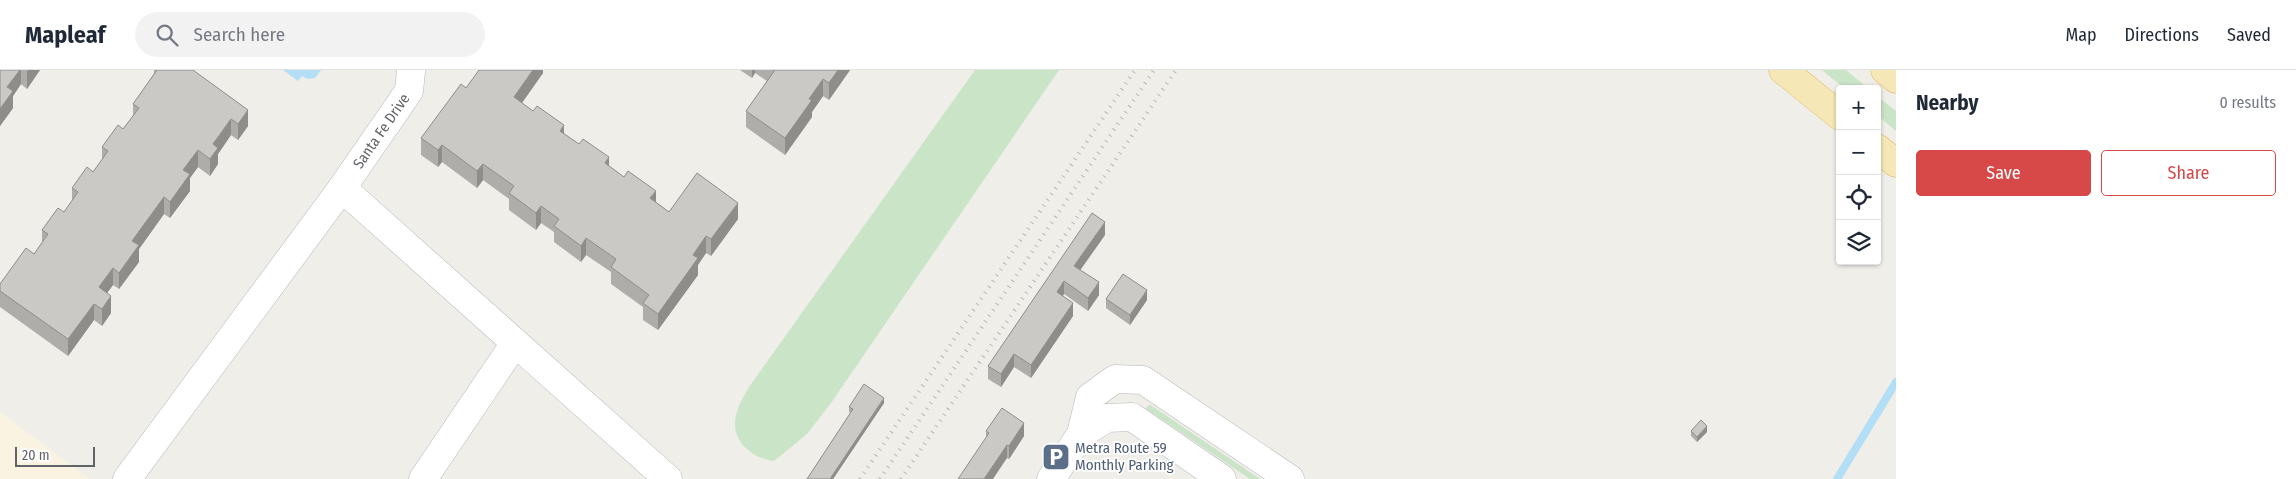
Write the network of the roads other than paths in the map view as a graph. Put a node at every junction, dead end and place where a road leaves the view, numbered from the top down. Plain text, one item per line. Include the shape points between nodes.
1 (417, 70) edge
2 (1783, 70) edge
3 (1885, 70) edge
4 (1896, 79) edge
5 (1836, 113) edge
6 (1881, 151) edge
7 (1896, 163) edge
8 (342, 188) junction
9 (515, 343) junction
10 (1081, 434) junction
11 (127, 479) edge
12 (423, 479) edge
13 (668, 479) edge
14 (1051, 479) edge
15 (1222, 479) edge
16 (1290, 479) edge

1 - 8 street, Santa Fe Drive via 409,91
2 - 5 main road
3 - 4 main road
6 - 7 main road
8 - 9 street
8 - 11 street, Santa Fe Drive
9 - 12 street
9 - 13 street
10 - 14 street
10 - 15 street via 1107,418 1132,417
10 - 16 street via 1090,397 1115,379 1143,380

